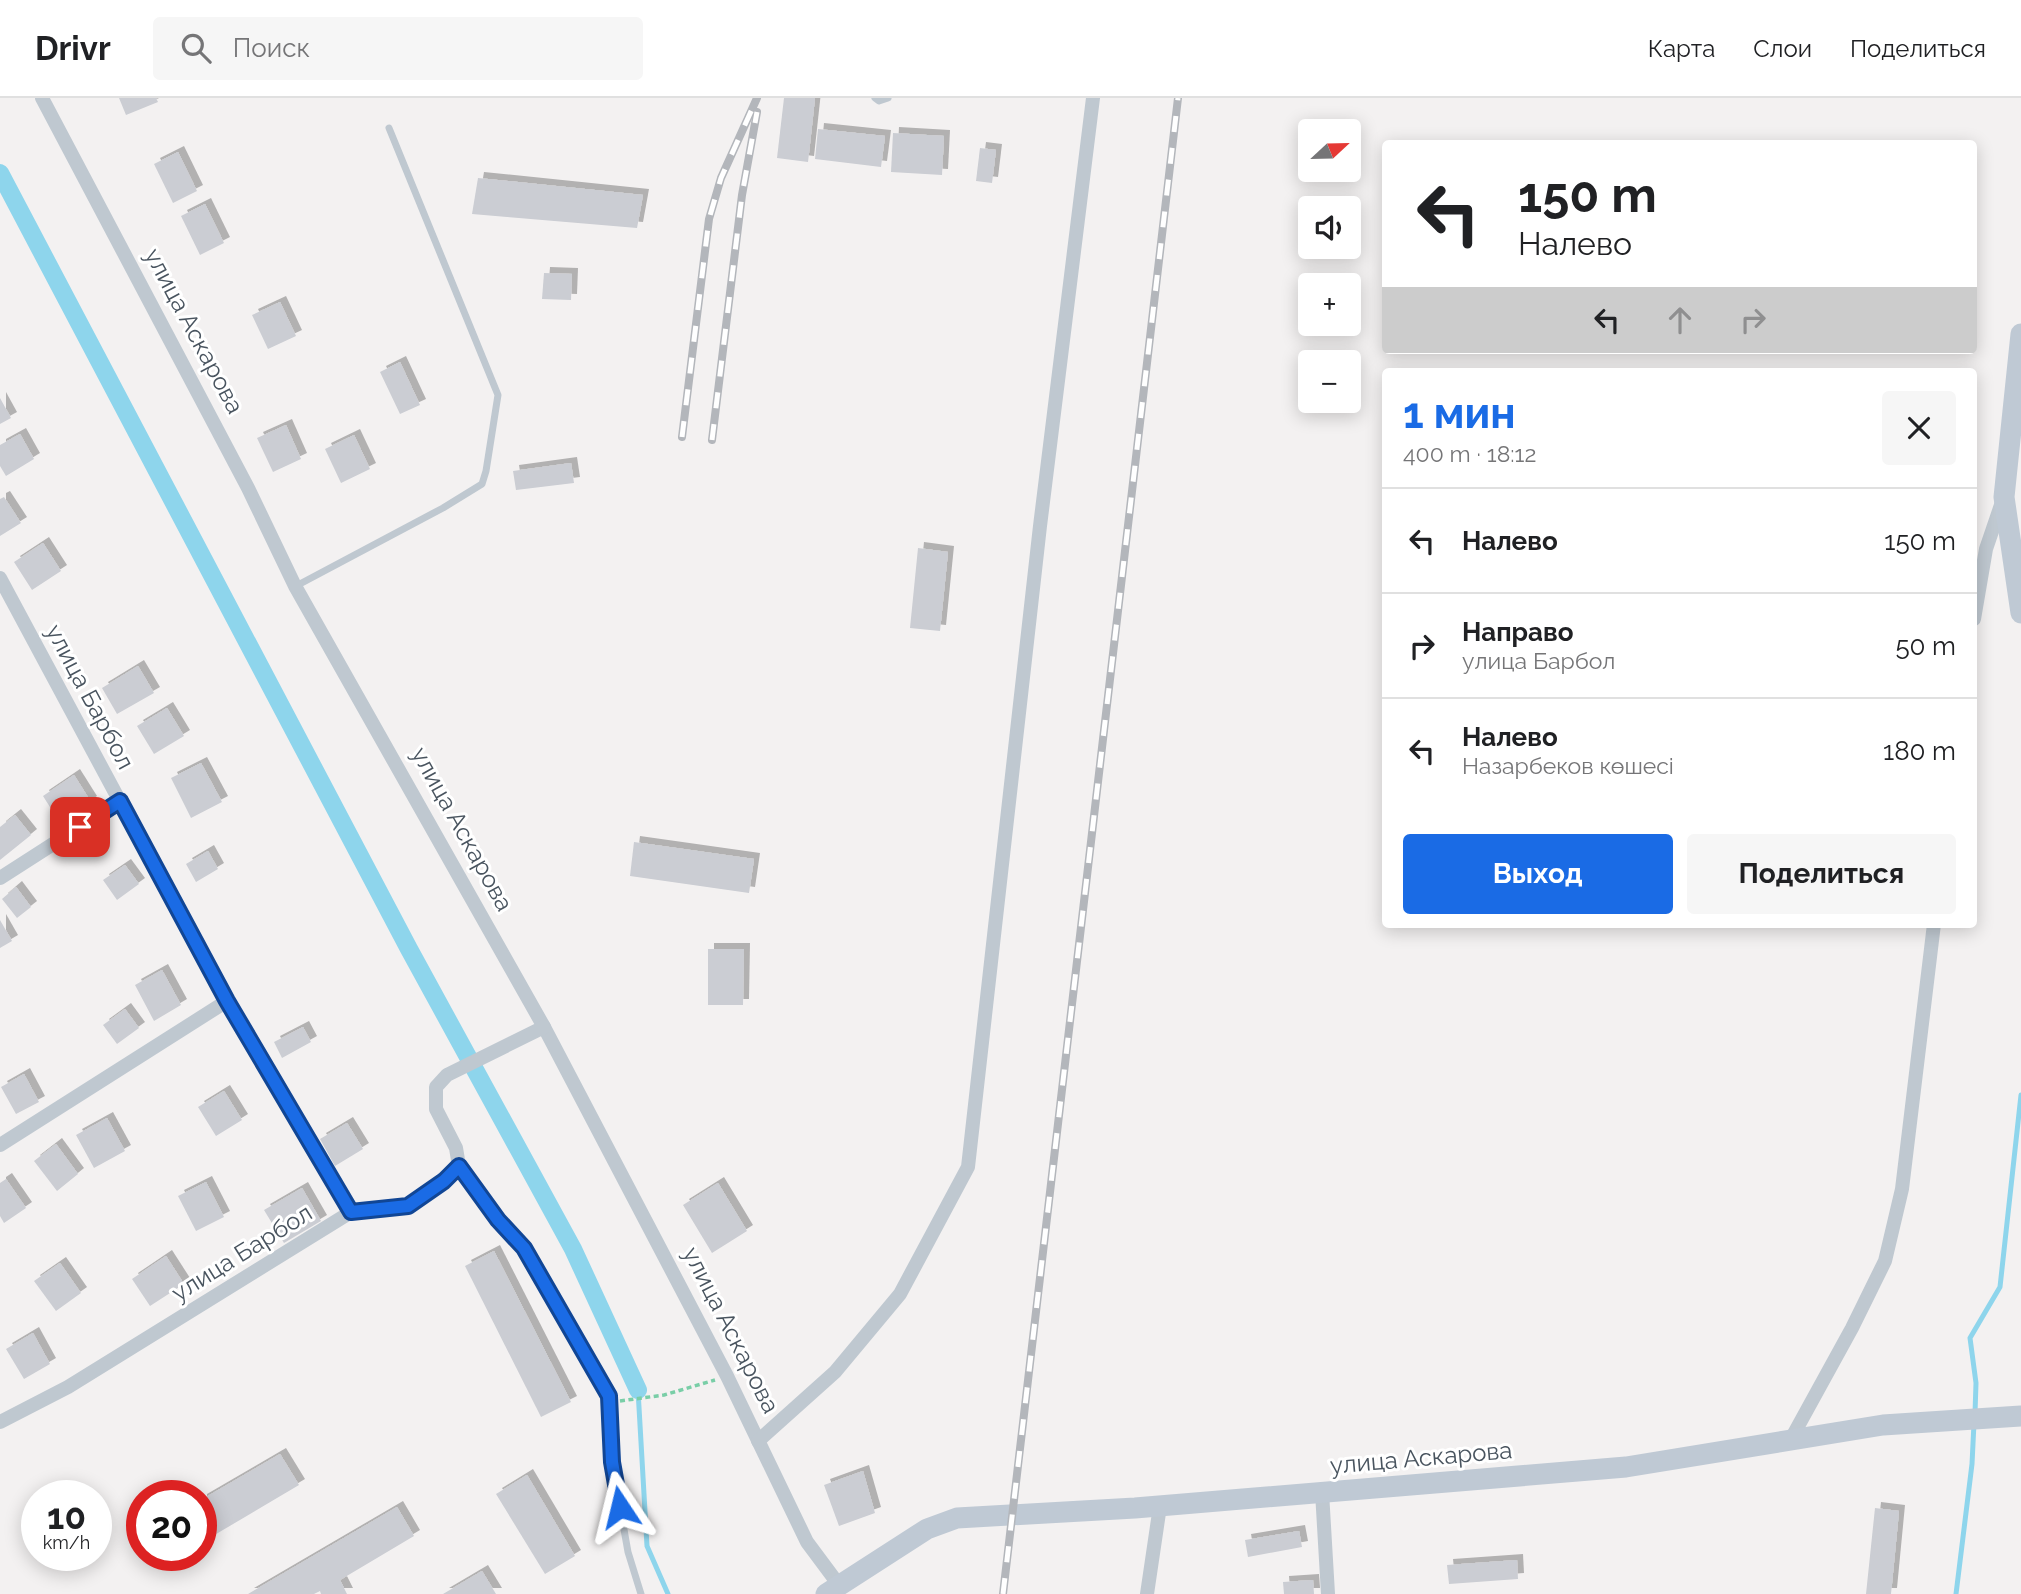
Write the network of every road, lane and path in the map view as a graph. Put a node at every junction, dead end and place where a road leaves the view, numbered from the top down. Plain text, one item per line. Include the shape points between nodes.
1 (41, 98) edge
2 (875, 98) edge
3 (888, 98) edge
4 (1093, 98) edge
5 (389, 128) dead end
6 (2021, 334) edge
7 (2004, 497) junction
8 (0, 578) edge
9 (295, 586) junction
10 (6, 601) edge
11 (1977, 602) edge
12 (2021, 614) edge
13 (120, 801) junction
14 (0, 878) edge
15 (1934, 928) edge
16 (227, 1001) junction
17 (544, 1027) junction
18 (0, 1145) edge
19 (459, 1166) junction
20 (351, 1212) junction
21 (727, 1376) junction
22 (609, 1403) junction
23 (2021, 1416) edge
24 (0, 1422) edge
25 (1791, 1439) junction
26 (758, 1441) junction
27 (1322, 1492) junction
28 (1160, 1506) junction
29 (833, 1589) edge
30 (641, 1594) edge
31 (1147, 1594) edge
32 (1328, 1594) edge

1 - 9 street, улица Аскарова via 248,488
2 - 3 lane
4 - 26 street via 968,1167 900,1294 835,1372
5 - 9 lane via 498,395 486,471 482,484 443,508
6 - 7 main road
7 - 11 street via 1986,549
7 - 12 main road
8 - 10 street, улица Барбол
9 - 17 street, улица Аскарова
10 - 13 street, улица Барбол
13 - 14 street
13 - 16 street, улица Барбол
15 - 25 street via 1902,1189 1885,1261
16 - 18 street
16 - 20 street, улица Барбол
17 - 19 street via 447,1075 436,1087 436,1109 456,1149
17 - 21 street, улица Аскарова
19 - 20 street via 408,1206
19 - 22 lane via 524,1248
20 - 24 street, улица Барбол via 68,1387
21 - 22 path via 664,1395
21 - 26 street, улица Аскарова
22 - 30 lane via 612,1462 628,1552
23 - 25 main road, улица Аскарова via 1883,1425
25 - 27 main road, улица Аскарова via 1626,1467
26 - 29 street, улица Аскарова
27 - 28 main road, улица Аскарова
27 - 32 street
28 - 29 main road, улица Аскарова via 957,1518 927,1529
28 - 31 street

